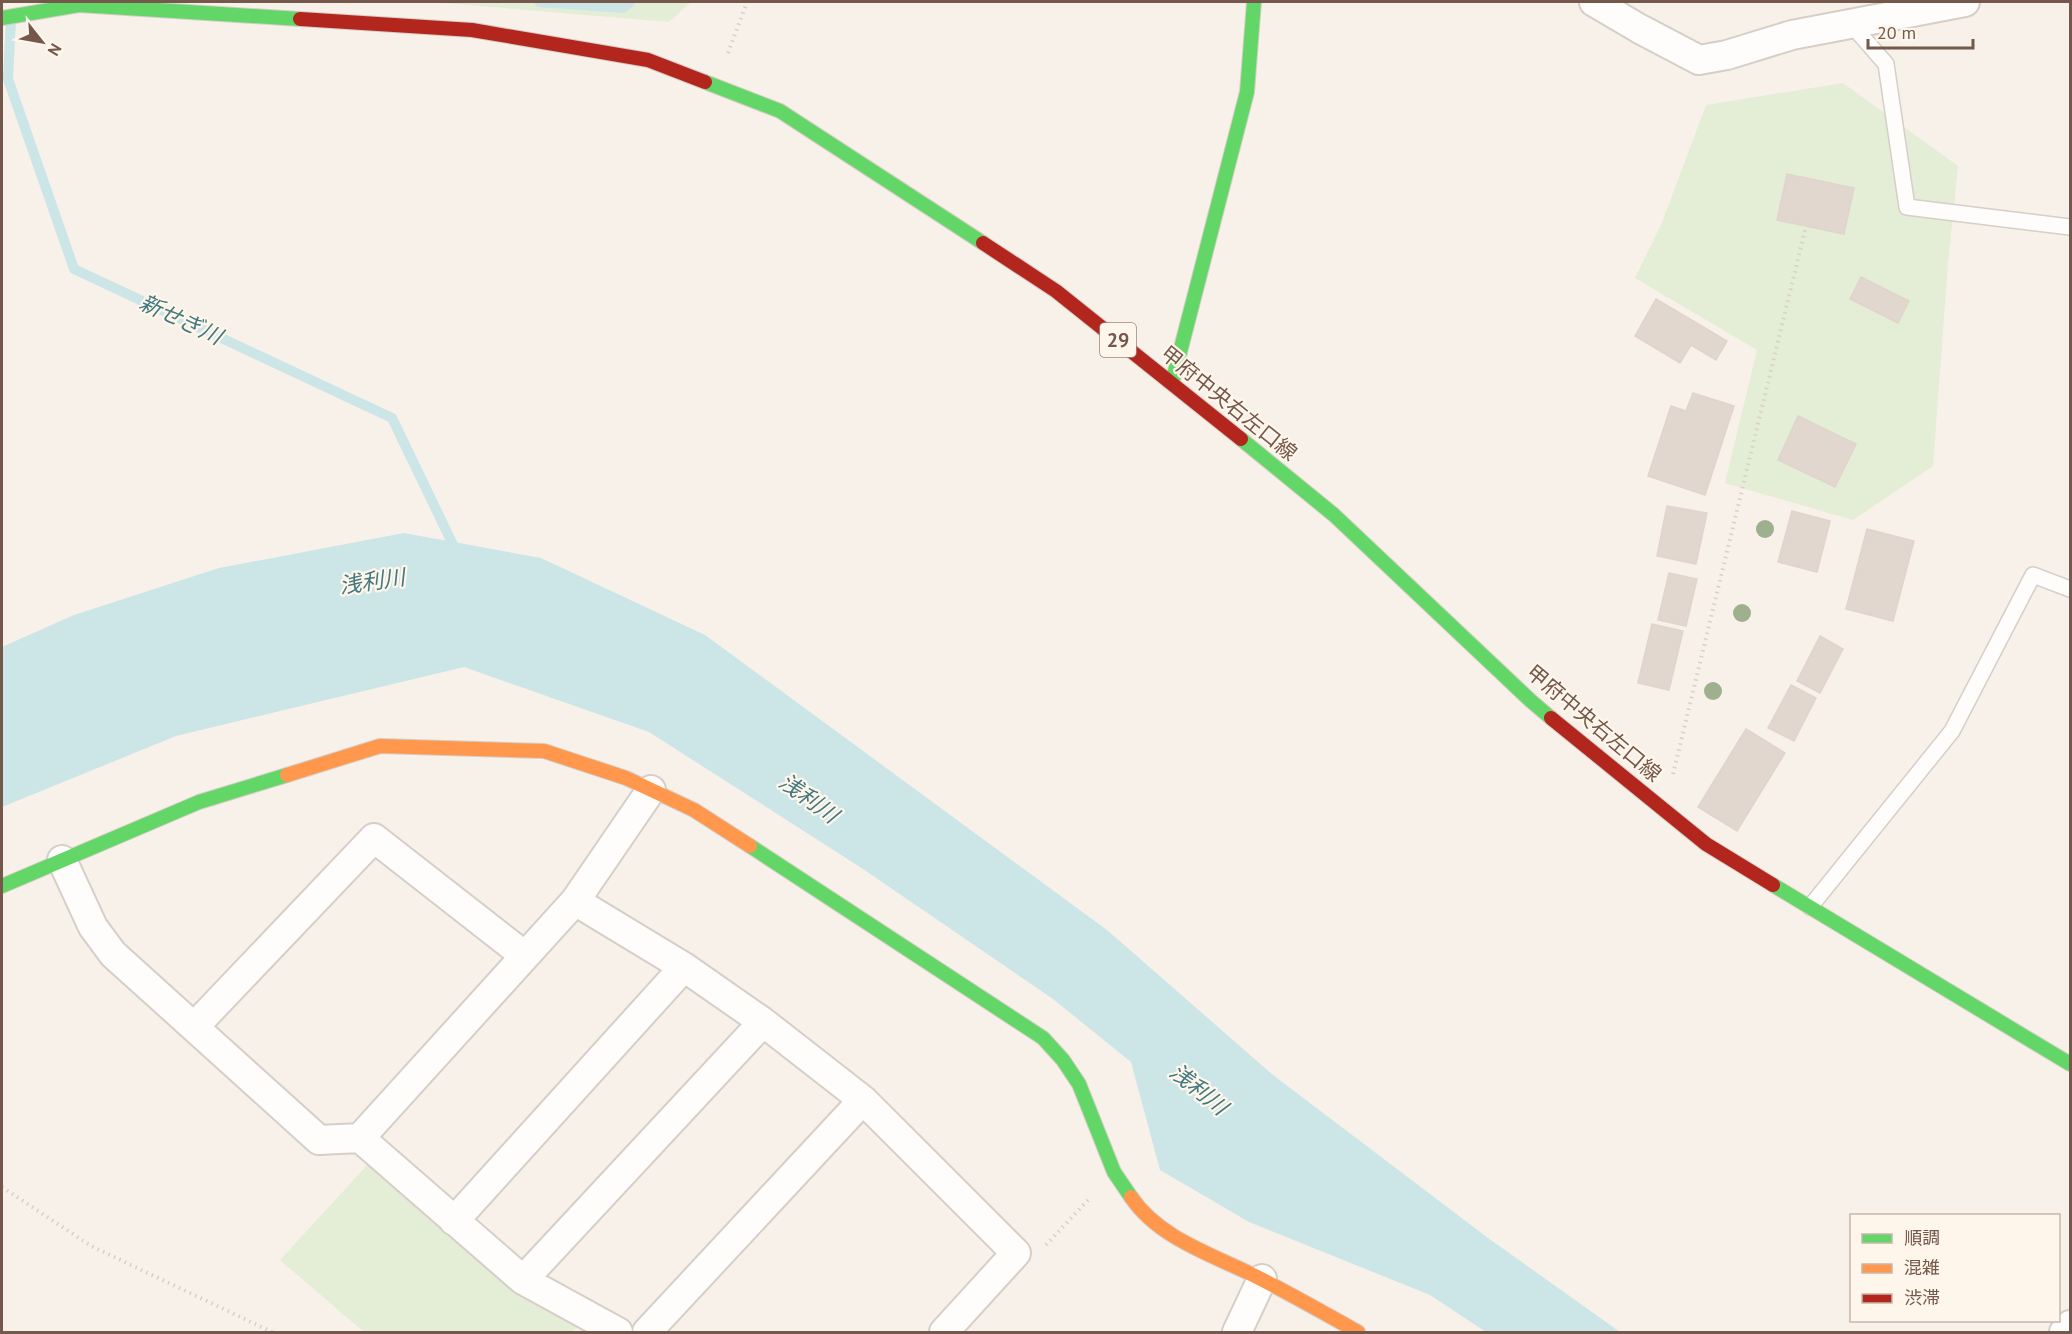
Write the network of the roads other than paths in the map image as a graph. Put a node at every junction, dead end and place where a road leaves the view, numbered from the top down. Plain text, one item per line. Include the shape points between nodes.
1 (1254, 2) edge
2 (1594, 2) edge
3 (1965, 2) edge
4 (2, 18) edge
5 (1851, 24) junction
6 (2070, 227) edge
7 (1172, 383) junction
8 (2070, 589) edge
9 (651, 790) junction
10 (62, 860) junction
11 (2, 886) edge
12 (575, 901) junction
13 (1810, 907) junction
14 (525, 956) junction
15 (684, 967) junction
16 (763, 1022) junction
17 (194, 1027) junction
18 (2070, 1064) edge
19 (863, 1100) junction
20 (360, 1138) junction
21 (454, 1221) junction
22 (1262, 1279) junction
23 (523, 1280) junction
24 (2070, 1325) edge
25 (618, 1332) edge
26 (647, 1332) edge
27 (944, 1332) edge
28 (1237, 1332) edge
29 (1358, 1332) edge
30 (2064, 1332) edge

1 - 7 main road via 1247,92
2 - 5 street via 1699,60
3 - 5 street
4 - 7 main road, 甲府中央右左口線 / 29 via 79,4 471,30 648,60 780,111 1056,291
5 - 6 lane via 1886,64 1907,207
7 - 13 main road, 甲府中央右左口線 / 29 via 1334,515 1532,701 1706,844
8 - 13 lane via 2033,575 1952,731
9 - 10 main road via 544,751 380,746 199,802
9 - 12 street
9 - 22 main road via 694,810 1043,1038 1079,1084 1114,1172 1137,1206 1168,1233
10 - 11 main road
10 - 17 street via 93,927 113,954
12 - 14 street
12 - 15 street
13 - 18 main road, 甲府中央右左口線 / 29
14 - 17 street via 374,838
14 - 20 street
15 - 16 street
15 - 21 street
16 - 19 street
16 - 23 street
17 - 20 street via 319,1140
19 - 26 street
19 - 27 street via 1016,1253
20 - 21 street
21 - 23 street
22 - 28 street
22 - 29 main road
23 - 25 street
24 - 30 street

